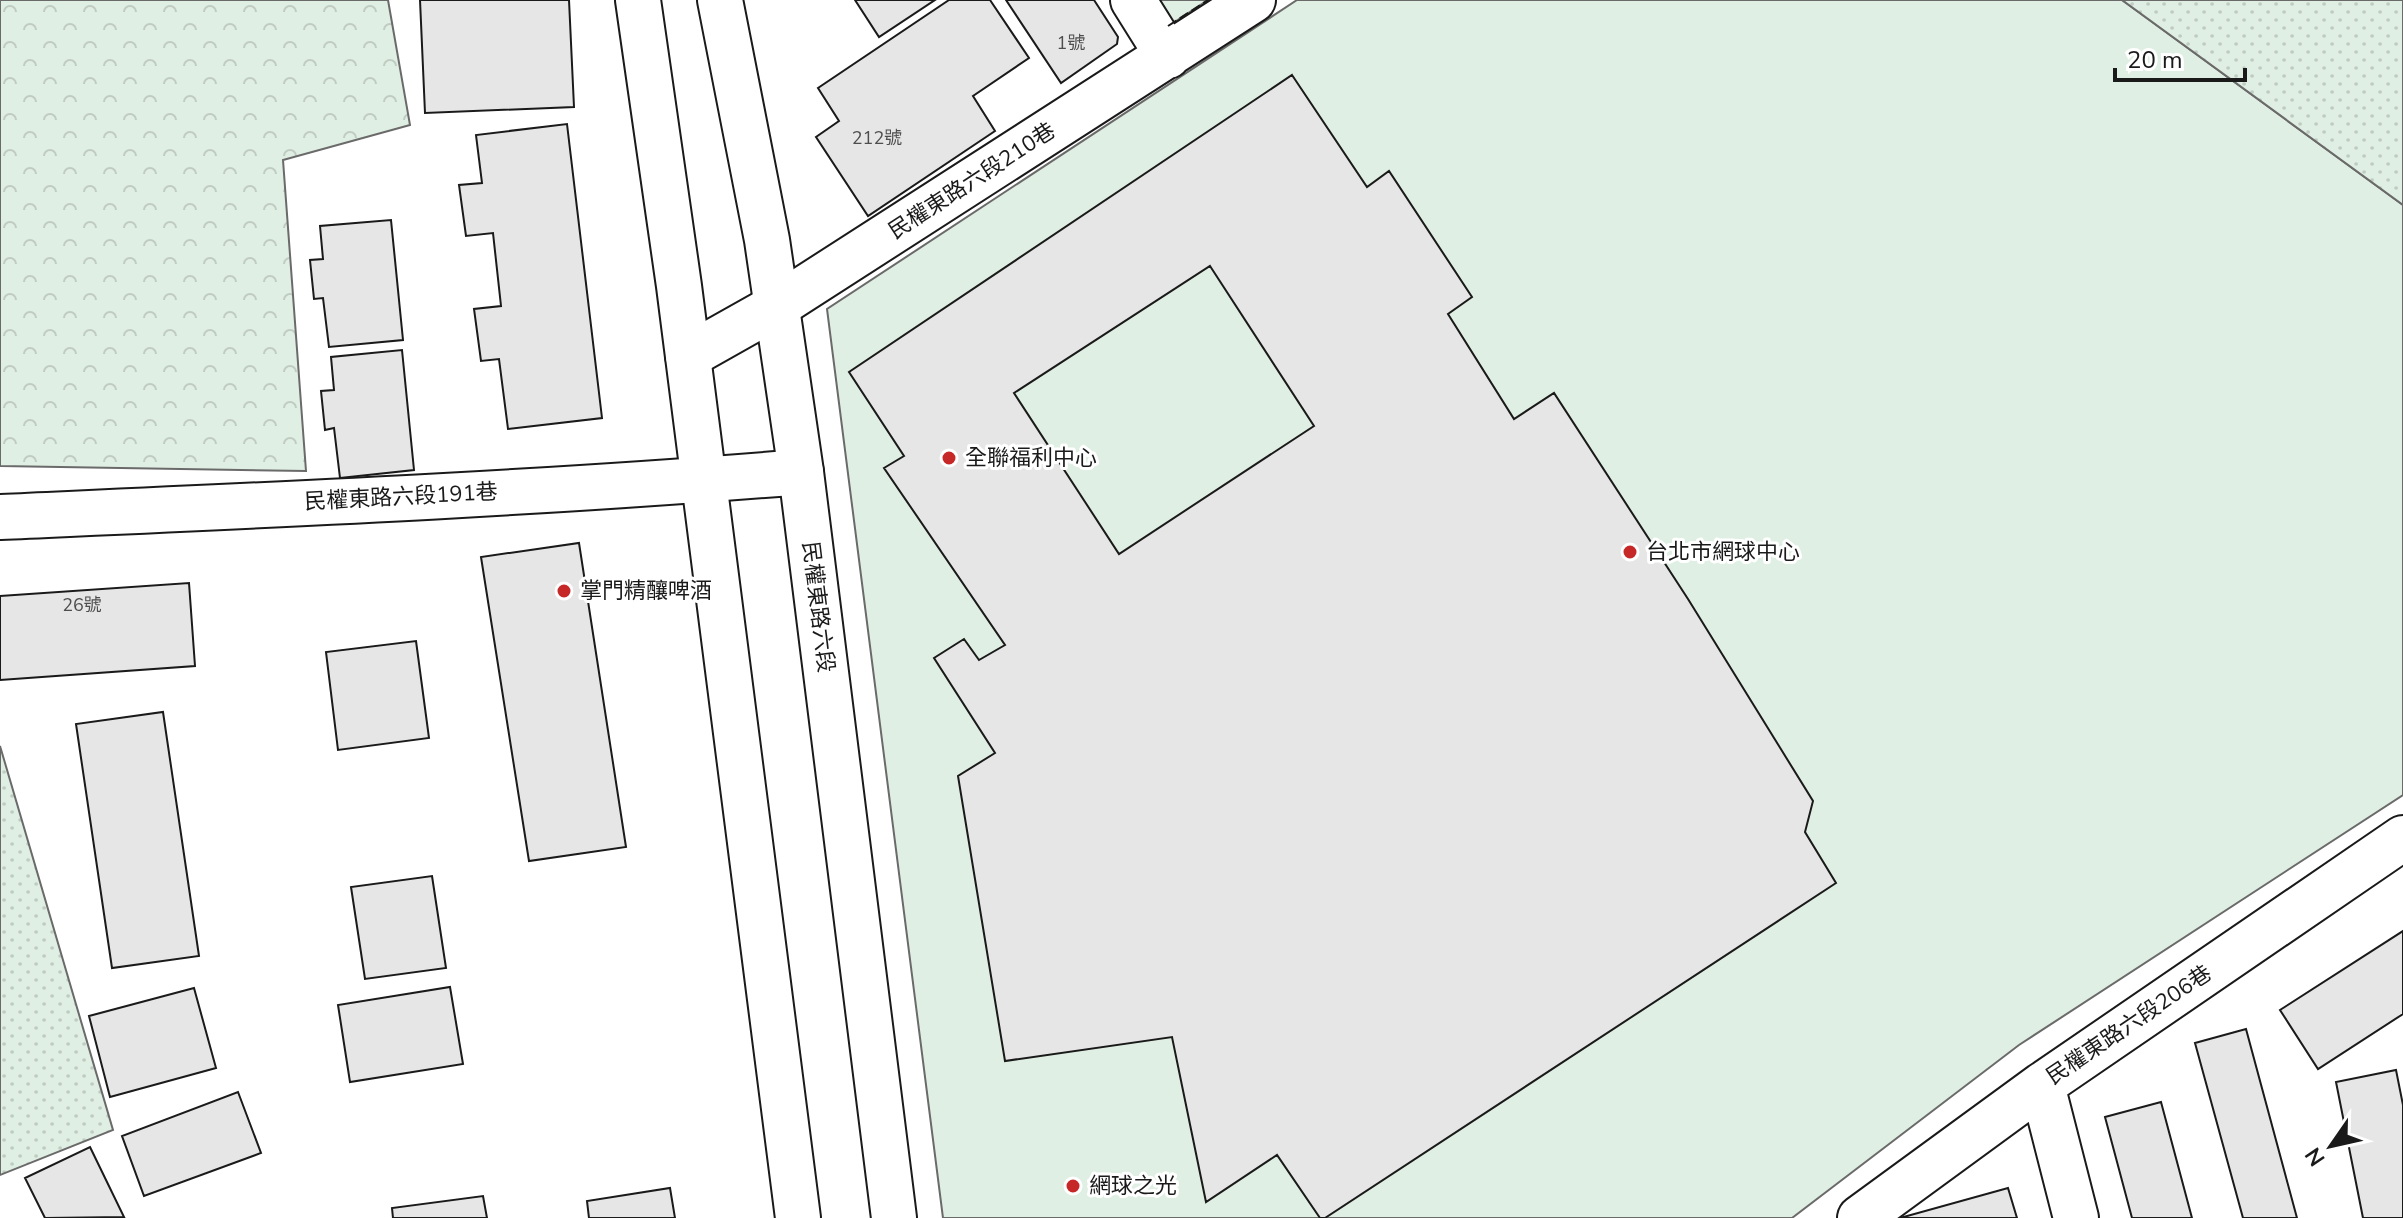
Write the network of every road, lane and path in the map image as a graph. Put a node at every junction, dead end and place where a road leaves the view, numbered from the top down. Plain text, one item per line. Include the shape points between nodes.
1 (638, 0) edge
2 (720, 0) edge
3 (1133, 0) edge
4 (1253, 0) edge
5 (1168, 56) junction
6 (777, 306) junction
7 (688, 356) junction
8 (801, 472) junction
9 (704, 480) junction
10 (0, 517) edge
11 (2403, 838) edge
12 (2042, 1085) junction
13 (798, 1218) edge
14 (894, 1218) edge
15 (1860, 1218) edge
16 (2076, 1218) edge

1 - 7 main road
2 - 6 main road, 民權東路六段
3 - 5 main road
4 - 5 main road, 民權東路六段210巷
5 - 6 main road, 民權東路六段210巷
6 - 7 main road, 民權東路六段210巷
6 - 8 main road, 民權東路六段
7 - 9 main road
8 - 9 main road, 民權東路六段191巷
8 - 14 main road, 民權東路六段
9 - 10 main road, 民權東路六段191巷
9 - 13 main road
11 - 12 main road, 民權東路六段206巷
12 - 15 main road, 民權東路六段206巷
12 - 16 main road

